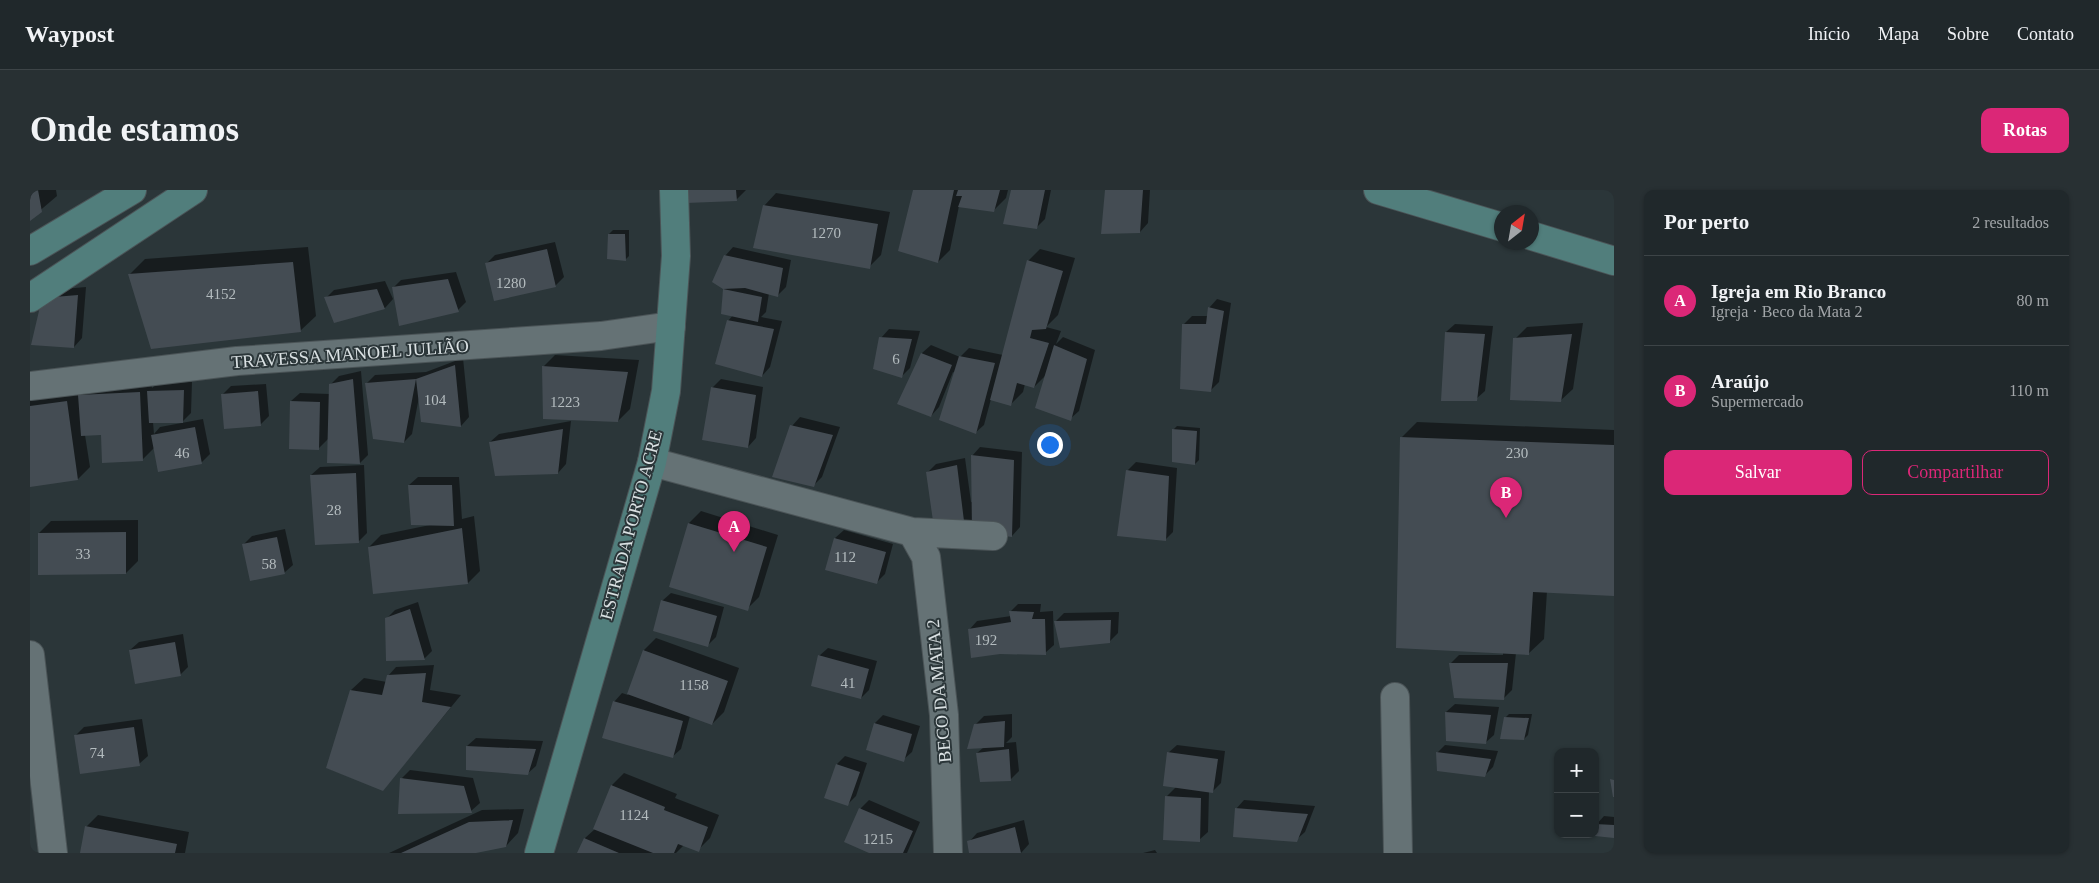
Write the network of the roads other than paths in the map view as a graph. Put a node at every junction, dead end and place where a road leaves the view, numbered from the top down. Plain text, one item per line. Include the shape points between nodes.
1 (132, 190) edge
2 (193, 190) edge
3 (674, 190) edge
4 (1378, 190) edge
5 (1494, 225) edge
6 (1539, 238) edge
7 (30, 250) edge
8 (1614, 261) edge
9 (30, 298) edge
10 (671, 326) junction
11 (30, 386) edge
12 (652, 462) junction
13 (912, 532) junction
14 (993, 536) dead end
15 (30, 655) edge
16 (1395, 697) dead end
17 (53, 853) edge
18 (539, 853) edge
19 (948, 853) edge
20 (1398, 853) edge

1 - 7 street
2 - 9 street
3 - 10 street, ESTRADA PORTO ACRE via 676,256
4 - 5 street
6 - 8 street
10 - 11 street, TRAVESSA MANOEL JULIÃO via 601,336 238,361
10 - 12 street, ESTRADA PORTO ACRE via 666,390
12 - 13 street
12 - 18 street, ESTRADA PORTO ACRE
13 - 14 street
13 - 19 street, BECO DA MATA 2 via 926,557 944,714
15 - 17 street
16 - 20 street

